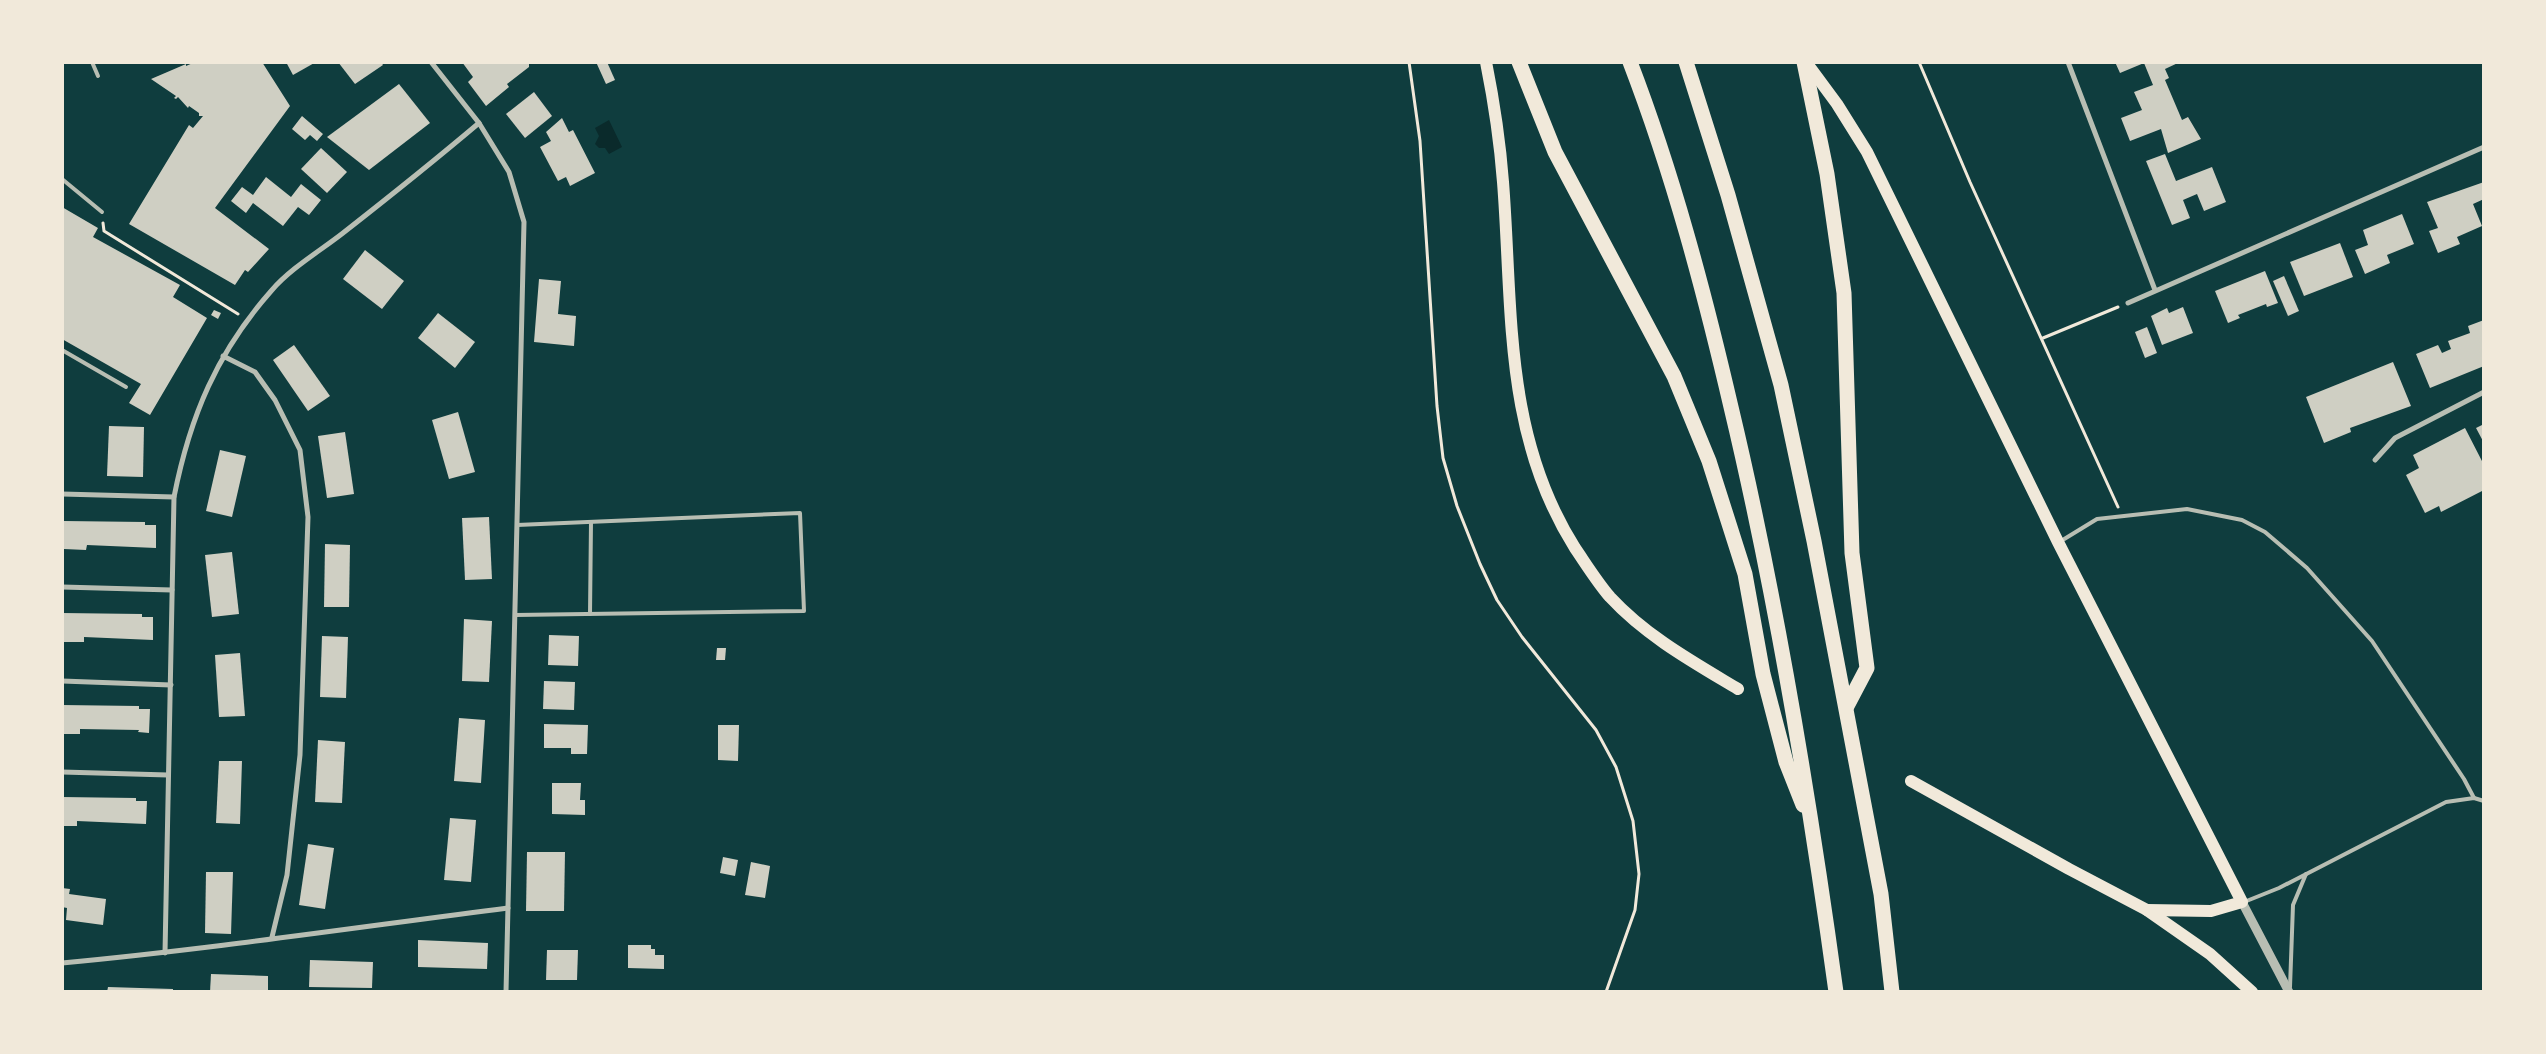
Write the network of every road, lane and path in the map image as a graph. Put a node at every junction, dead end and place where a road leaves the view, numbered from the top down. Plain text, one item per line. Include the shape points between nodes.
1 (92, 62) edge
2 (431, 62) edge
3 (1409, 62) edge
4 (1486, 62) edge
5 (1519, 62) edge
6 (1630, 62) edge
7 (1686, 62) edge
8 (1805, 62) edge
9 (1919, 62) edge
10 (2068, 62) edge
11 (98, 76) dead end
12 (479, 123) junction
13 (2484, 147) edge
14 (62, 179) edge
15 (102, 212) joint
16 (2155, 290) junction
17 (2128, 303) joint
18 (247, 320) junction
19 (2043, 338) junction
20 (62, 350) edge
21 (222, 356) junction
22 (126, 387) dead end
23 (2484, 392) edge
24 (2374, 460) dead end
25 (62, 494) edge
26 (174, 497) junction
27 (2122, 516) junction
28 (591, 522) junction
29 (517, 525) junction
30 (2058, 542) junction
31 (62, 587) edge
32 (172, 590) junction
33 (590, 614) junction
34 (515, 615) junction
35 (62, 681) edge
36 (171, 685) junction
37 (1738, 689) dead end
38 (1847, 706) junction
39 (62, 772) edge
40 (168, 776) junction
41 (1911, 781) dead end
42 (2474, 798) junction
43 (2484, 801) edge
44 (1815, 837) junction
45 (2306, 874) junction
46 (2242, 902) junction
47 (508, 908) junction
48 (2147, 910) junction
49 (272, 937) junction
50 (165, 954) junction
51 (62, 963) edge
52 (506, 992) edge
53 (1606, 992) edge
54 (1836, 992) edge
55 (1892, 992) edge
56 (2252, 992) edge
57 (2289, 992) edge

1 - 11 lane
2 - 12 street
3 - 53 path via 1420,141 1437,406 1443,458 1457,506 1497,600 1596,730 1616,767 1633,822 1639,874 1635,910
4 - 37 main road via 1503,181 1515,374 1523,424 1537,471 1556,518 1610,596 1681,655
5 - 44 highway via 1555,152 1674,376 1709,460 1745,574 1763,674 1786,762
6 - 44 highway via 1682,218 1717,347 1764,555
7 - 38 highway via 1728,194 1781,385
8 - 30 main road via 1837,104 1867,152
8 - 38 highway via 1827,174 1844,293 1852,553 1867,668
9 - 19 path via 1970,182
10 - 16 street
12 - 18 street via 273,288
12 - 29 street via 508,172 524,222
13 - 16 street
14 - 15 lane
15 - 18 path via 104,231
16 - 17 street
17 - 19 path
18 - 21 street
19 - 27 path
20 - 22 lane
21 - 26 street via 196,412
21 - 49 street via 255,372 275,400 300,450 308,517 300,755 287,875
23 - 24 street via 2395,438
25 - 26 street
26 - 32 street
27 - 30 lane via 2098,519
27 - 42 lane via 2187,509 2242,520 2265,532 2307,568 2372,641
28 - 29 lane
28 - 33 lane
28 - 33 lane via 800,513 804,611
29 - 34 street
30 - 46 main road
31 - 32 street
32 - 36 street
33 - 34 lane
34 - 47 street
35 - 36 street
36 - 40 street
38 - 55 highway via 1881,894
39 - 40 street
40 - 50 street
41 - 48 main road
42 - 43 lane
42 - 45 lane via 2446,802
44 - 54 highway
45 - 46 lane
45 - 57 lane via 2293,906
46 - 48 main road via 2211,911
46 - 57 street
47 - 49 street
47 - 52 street
48 - 56 main road via 2210,954
49 - 50 street
50 - 51 street

